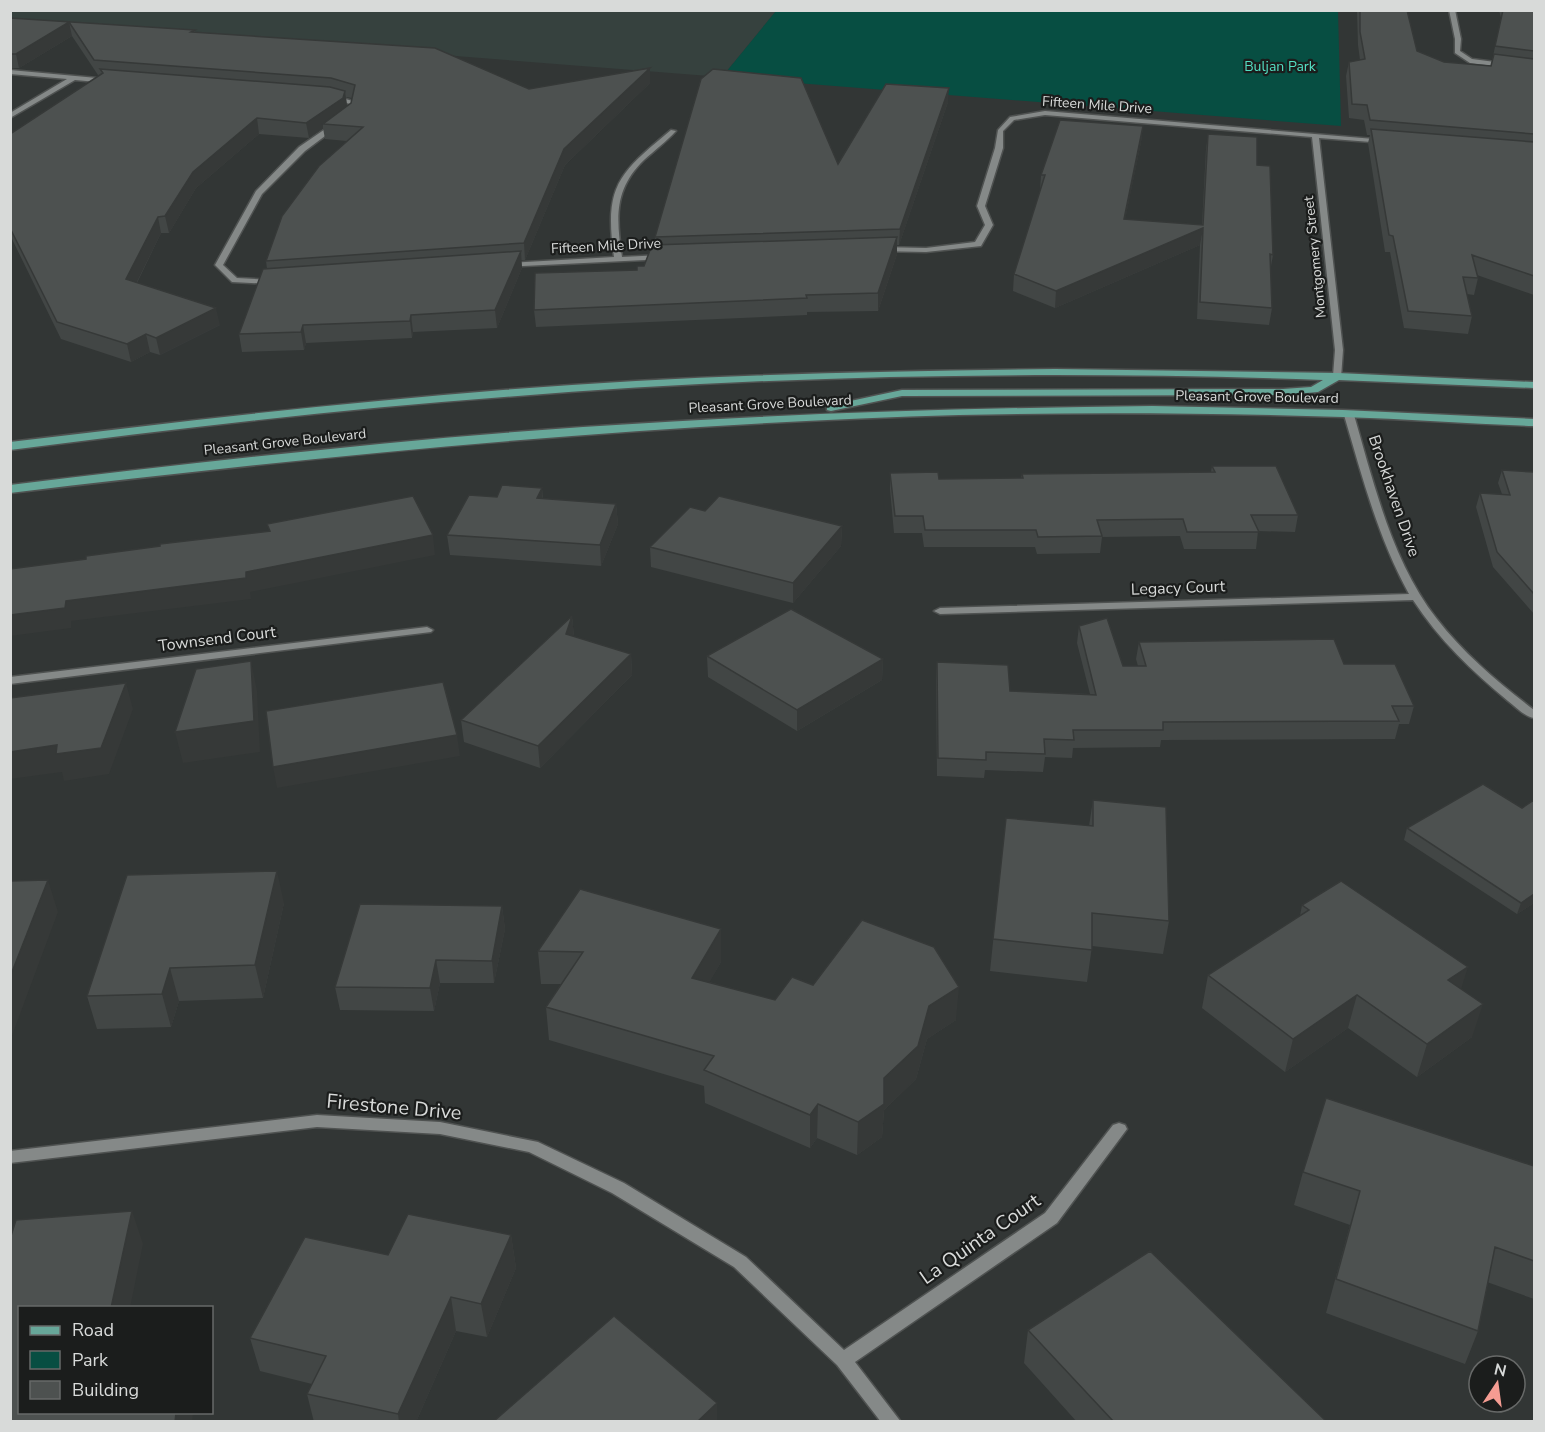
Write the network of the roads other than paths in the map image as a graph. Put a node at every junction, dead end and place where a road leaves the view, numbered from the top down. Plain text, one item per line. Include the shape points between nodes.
1 (1452, 10) edge
2 (1534, 69) edge
3 (10, 72) edge
4 (74, 78) junction
5 (121, 82) edge
6 (322, 96) edge
7 (10, 116) edge
8 (673, 131) dead end
9 (1315, 135) junction
10 (1398, 142) edge
11 (870, 249) edge
12 (674, 256) edge
13 (618, 259) junction
14 (499, 265) edge
15 (281, 283) edge
16 (1338, 376) junction
17 (1534, 385) edge
18 (1349, 414) junction
19 (790, 416) junction
20 (1534, 423) edge
21 (10, 446) edge
22 (10, 489) edge
23 (1417, 597) junction
24 (940, 611) dead end
25 (427, 630) dead end
26 (10, 681) edge
27 (1534, 715) edge
28 (1119, 1129) dead end
29 (10, 1157) edge
30 (843, 1360) junction
31 (892, 1422) edge

1 - 2 street via 1457,52 1470,61
3 - 4 street
4 - 5 street
4 - 7 street
6 - 15 street via 354,103 350,115 302,149 272,178 249,208 219,265 235,280
8 - 13 street via 641,158 616,194 612,211
9 - 10 street, Fifteen Mile Drive
9 - 11 street, Fifteen Mile Drive via 1045,113 1012,118 1000,131 999,148 981,206 989,225 978,244 926,250
9 - 16 street, Montgomery Street via 1339,350
12 - 13 street, Fifteen Mile Drive
13 - 14 street, Fifteen Mile Drive
16 - 17 main road, Pleasant Grove Boulevard
16 - 19 main road via 1314,390 1283,392 903,393
16 - 21 main road, Pleasant Grove Boulevard via 1012,372 575,388 284,412
18 - 19 main road, Pleasant Grove Boulevard via 1026,410
18 - 20 main road, Pleasant Grove Boulevard
18 - 23 street, Brookhaven Drive via 1395,556
19 - 22 main road, Pleasant Grove Boulevard via 582,429 286,455
23 - 24 street, Legacy Court
23 - 27 street, Brookhaven Drive via 1450,642
25 - 26 street, Townsend Court
28 - 30 street, La Quinta Court via 1051,1218
29 - 30 street, Firestone Drive via 317,1121 440,1128 532,1146 618,1188 740,1262
30 - 31 street, Firestone Drive

